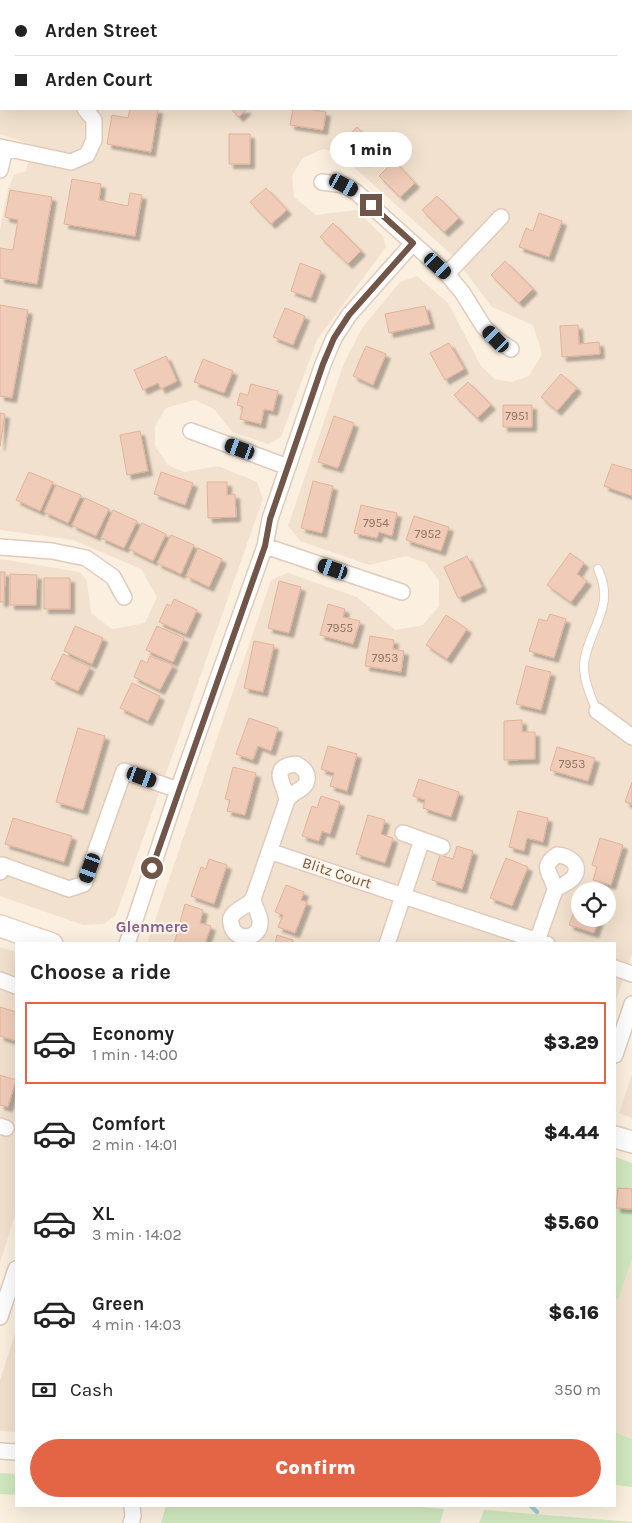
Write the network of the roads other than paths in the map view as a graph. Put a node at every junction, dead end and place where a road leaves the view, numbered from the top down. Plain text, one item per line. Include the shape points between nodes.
1 (86, 110) edge
2 (2, 148) edge
3 (0, 170) edge
4 (322, 182) dead end
5 (501, 217) dead end
6 (413, 243) junction
7 (446, 274) junction
8 (511, 349) dead end
9 (191, 431) dead end
10 (288, 467) junction
11 (265, 546) junction
12 (0, 547) edge
13 (598, 569) dead end
14 (402, 592) dead end
15 (124, 597) dead end
16 (597, 711) joint
17 (632, 737) edge
18 (178, 790) junction
19 (286, 800) dead end
20 (403, 833) dead end
21 (422, 840) junction
22 (442, 847) dead end
23 (269, 851) junction
24 (0, 872) edge
25 (555, 890) dead end
26 (404, 894) junction
27 (253, 899) dead end
28 (0, 926) edge
29 (46, 942) edge
30 (127, 942) edge
31 (388, 942) edge
32 (537, 942) edge
33 (540, 942) edge
34 (616, 968) edge
35 (632, 974) edge
36 (0, 980) edge
37 (15, 986) edge
38 (632, 1004) edge
39 (616, 1052) edge
40 (616, 1137) edge
41 (632, 1142) edge
42 (15, 1272) edge
43 (0, 1317) edge
44 (0, 1451) edge
45 (15, 1452) edge
46 (132, 1507) edge
47 (131, 1523) edge

1 - 2 street via 94,120 94,140 87,155 71,162
2 - 3 street
4 - 6 street via 344,185 356,192
5 - 7 street
6 - 7 street
6 - 10 street via 349,315 334,338
7 - 8 street via 462,292 484,327
9 - 10 street
10 - 11 street via 270,519
11 - 14 street
11 - 18 street
12 - 15 street via 52,551 86,558 113,577
13 - 16 lane via 604,585 604,601 584,666 587,688
16 - 17 street
18 - 24 street via 124,771 84,884 69,888 2,865
18 - 30 street
19 - 23 street
20 - 21 street
21 - 22 street
21 - 26 street
23 - 26 street, Blitz Court
23 - 27 street
25 - 33 street, Blitz Court
26 - 31 street
26 - 32 street, Blitz Court
28 - 29 street
34 - 35 street
36 - 37 street
38 - 39 street
40 - 41 street
42 - 43 street
44 - 45 street
46 - 47 street

